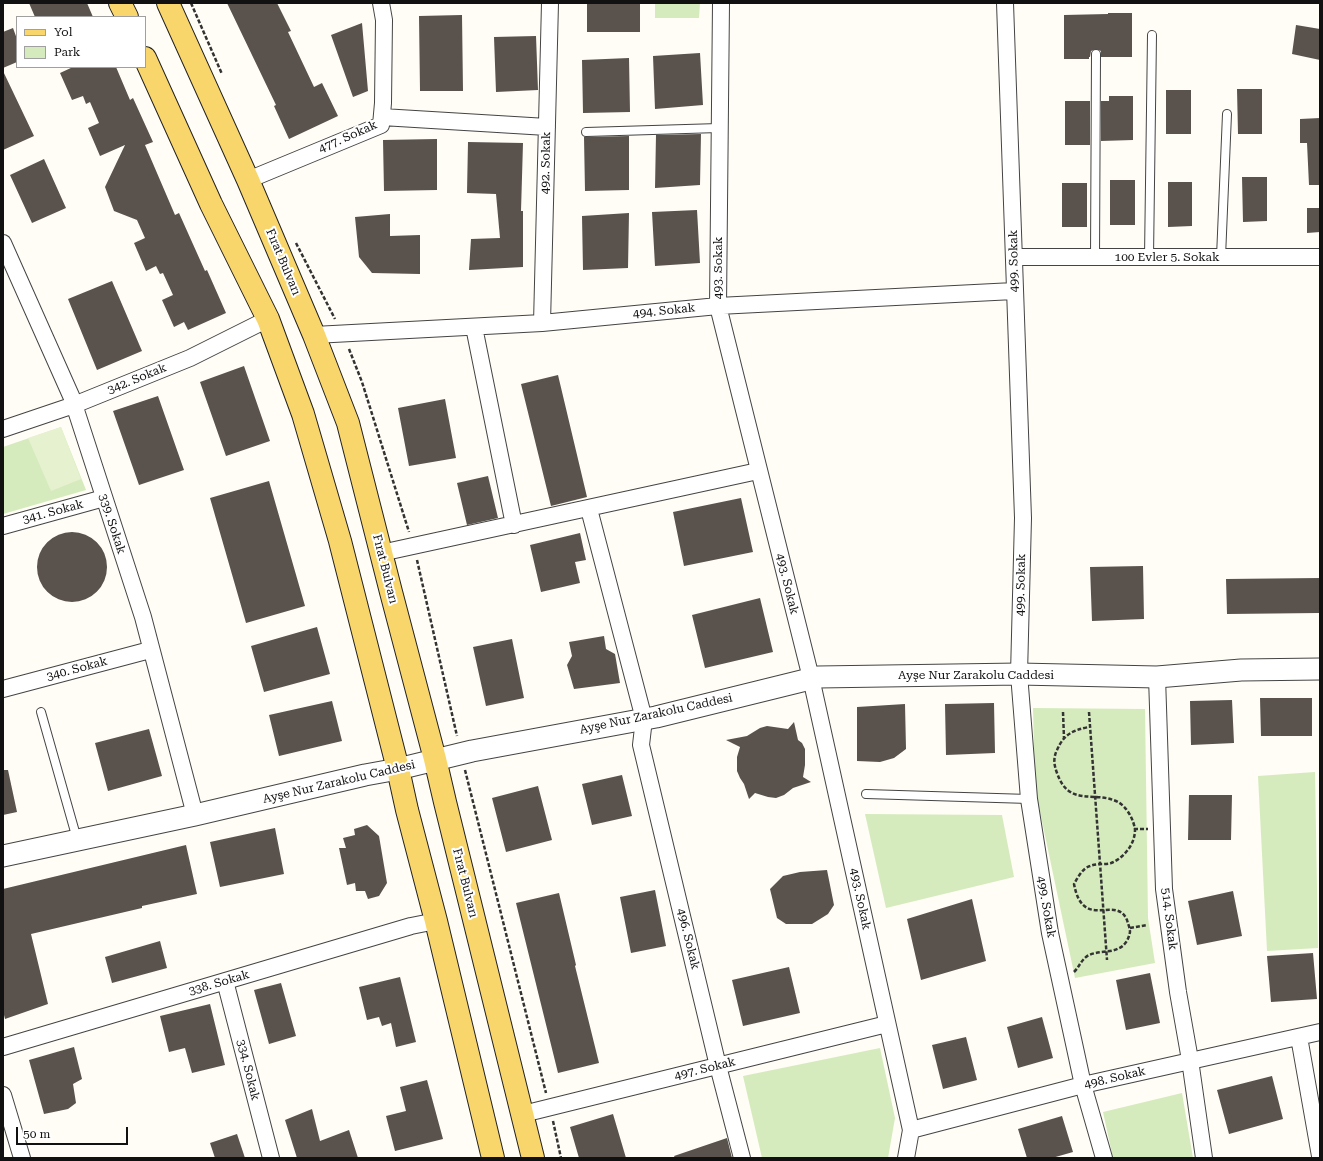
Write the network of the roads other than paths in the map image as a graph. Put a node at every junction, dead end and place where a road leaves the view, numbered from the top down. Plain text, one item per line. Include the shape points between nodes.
1 (120, 3) edge
2 (168, 3) edge
3 (381, 3) edge
4 (550, 3) edge
5 (721, 3) edge
6 (1006, 3) edge
7 (126, 16) edge
8 (1152, 35) dead end
9 (1096, 54) dead end
10 (146, 60) edge
11 (1227, 114) dead end
12 (382, 117) junction
13 (547, 127) junction
14 (719, 128) junction
15 (586, 132) dead end
16 (248, 180) junction
17 (3, 243) edge
18 (1014, 257) junction
19 (1096, 257) junction
20 (1149, 257) junction
21 (1221, 257) junction
22 (1320, 257) edge
23 (8, 269) edge
24 (1014, 291) junction
25 (718, 306) junction
26 (268, 319) junction
27 (542, 323) junction
28 (474, 327) junction
29 (314, 335) junction
30 (74, 405) junction
31 (3, 429) edge
32 (758, 471) junction
33 (104, 498) junction
34 (589, 509) junction
35 (514, 525) junction
36 (3, 526) edge
37 (381, 553) junction
38 (150, 650) junction
39 (1320, 669) edge
40 (1019, 674) junction
41 (1157, 677) junction
42 (811, 678) junction
43 (3, 689) edge
44 (41, 712) dead end
45 (644, 719) junction
46 (435, 759) junction
47 (398, 769) junction
48 (866, 794) dead end
49 (1028, 799) junction
50 (195, 815) junction
51 (77, 840) junction
52 (3, 856) edge
53 (436, 921) junction
54 (225, 981) junction
55 (887, 1024) junction
56 (1320, 1032) edge
57 (1299, 1036) junction
58 (3, 1047) edge
59 (1190, 1060) junction
60 (718, 1066) junction
61 (1083, 1085) junction
62 (3, 1096) edge
63 (523, 1114) junction
64 (911, 1130) junction
65 (1320, 1156) edge
66 (22, 1158) edge
67 (271, 1158) edge
68 (493, 1158) edge
69 (534, 1158) edge
70 (742, 1158) edge
71 (906, 1158) edge
72 (1104, 1158) edge
73 (1204, 1158) edge

1 - 7 main road
2 - 16 main road, Fırat Bulvarı
3 - 12 street, 477. Sokak via 384,20
4 - 13 street, 492. Sokak
5 - 14 street, 493. Sokak
6 - 18 street, 499. Sokak
8 - 20 lane
9 - 19 lane
10 - 26 main road via 211,204
11 - 21 lane
12 - 13 street
12 - 16 street, 477. Sokak via 381,125
13 - 27 street, 492. Sokak
14 - 15 lane
14 - 25 street, 493. Sokak
16 - 29 main road, Fırat Bulvarı
17 - 23 street, 339. Sokak
18 - 19 street, 100 Evler 5. Sokak
18 - 24 street, 499. Sokak
19 - 20 street, 100 Evler 5. Sokak
20 - 21 street, 100 Evler 5. Sokak
21 - 22 street, 100 Evler 5. Sokak
23 - 30 street, 339. Sokak
24 - 25 street, 494. Sokak
24 - 40 street, 499. Sokak via 1022,518
25 - 27 street, 494. Sokak
25 - 32 street, 493. Sokak
26 - 30 street, 342. Sokak via 190,358
26 - 47 main road via 307,426 340,541
27 - 28 street, 494. Sokak
28 - 29 street, 494. Sokak
28 - 35 street
29 - 37 main road, Fırat Bulvarı via 348,423
30 - 31 street, 342. Sokak
30 - 33 street, 339. Sokak
32 - 34 street
32 - 42 street, 493. Sokak
33 - 36 street, 341. Sokak
33 - 38 street, 339. Sokak via 143,618
34 - 35 street
34 - 45 street
35 - 37 street
37 - 46 main road, Fırat Bulvarı
38 - 43 street, 340. Sokak
38 - 50 street, 339. Sokak
39 - 41 street, Ayşe Nur Zarakolu Caddesi via 1241,670
40 - 41 street, Ayşe Nur Zarakolu Caddesi
40 - 42 street, Ayşe Nur Zarakolu Caddesi
40 - 49 street, 499. Sokak
41 - 59 street, 514. Sokak via 1164,889
42 - 45 street, Ayşe Nur Zarakolu Caddesi
42 - 55 street, 493. Sokak
44 - 51 lane
45 - 46 street, Ayşe Nur Zarakolu Caddesi
45 - 60 street, 496. Sokak via 641,745
46 - 47 street, Ayşe Nur Zarakolu Caddesi
46 - 63 main road, Fırat Bulvarı
47 - 50 street, Ayşe Nur Zarakolu Caddesi
47 - 53 main road
48 - 49 lane
49 - 61 street, 499. Sokak via 1050,933
50 - 51 street, Ayşe Nur Zarakolu Caddesi
51 - 52 street, Ayşe Nur Zarakolu Caddesi
53 - 54 street, 338. Sokak via 411,926
53 - 68 main road
54 - 58 street, 338. Sokak
54 - 67 street, 334. Sokak
55 - 60 street, 497. Sokak
55 - 64 street, 493. Sokak
56 - 57 street, 498. Sokak
57 - 59 street, 498. Sokak
57 - 65 street
59 - 61 street, 498. Sokak
59 - 73 street, 514. Sokak
60 - 63 street, 497. Sokak
60 - 70 street, 496. Sokak
61 - 64 street, 498. Sokak
61 - 72 street, 499. Sokak
62 - 66 street
63 - 69 main road, Fırat Bulvarı
64 - 71 street, 493. Sokak

